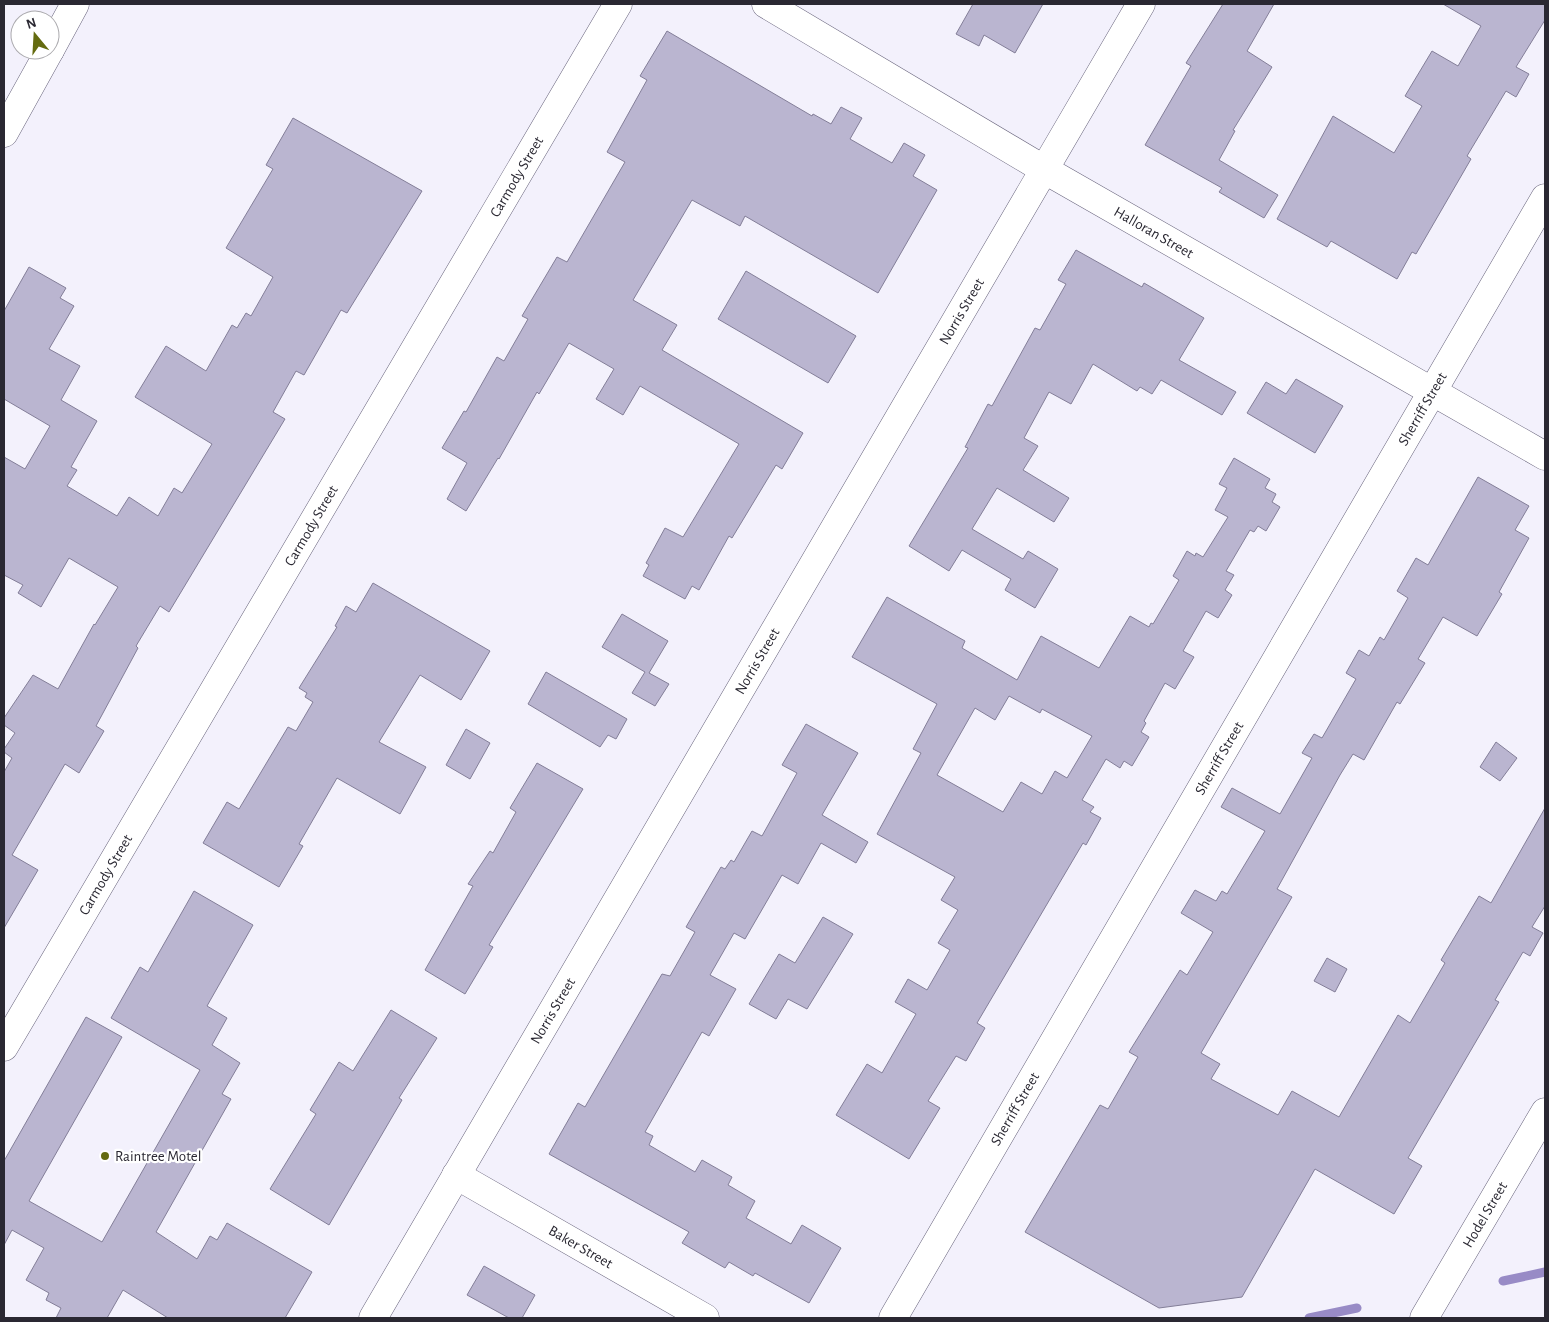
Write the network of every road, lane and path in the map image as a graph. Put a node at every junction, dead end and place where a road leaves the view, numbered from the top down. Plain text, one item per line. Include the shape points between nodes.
1 (76, 4) edge
2 (618, 4) edge
3 (766, 4) edge
4 (1141, 4) edge
5 (60, 32) edge
6 (44, 60) edge
7 (4, 133) edge
8 (1046, 170) junction
9 (1545, 198) edge
10 (1433, 392) junction
11 (1545, 456) edge
12 (4, 1047) edge
13 (1545, 1112) edge
14 (456, 1176) junction
15 (373, 1318) edge
16 (705, 1318) edge
17 (893, 1318) edge
18 (1424, 1318) edge

1 - 5 street
2 - 12 street, Carmody Street
3 - 8 street, Halloran Street
4 - 8 street, Norris Street
6 - 7 street
8 - 10 street, Halloran Street
8 - 14 street, Norris Street
9 - 10 street, Sherriff Street
10 - 11 street, Halloran Street
10 - 17 street, Sherriff Street
13 - 18 street, Hodel Street
14 - 15 street, Norris Street
14 - 16 street, Baker Street

